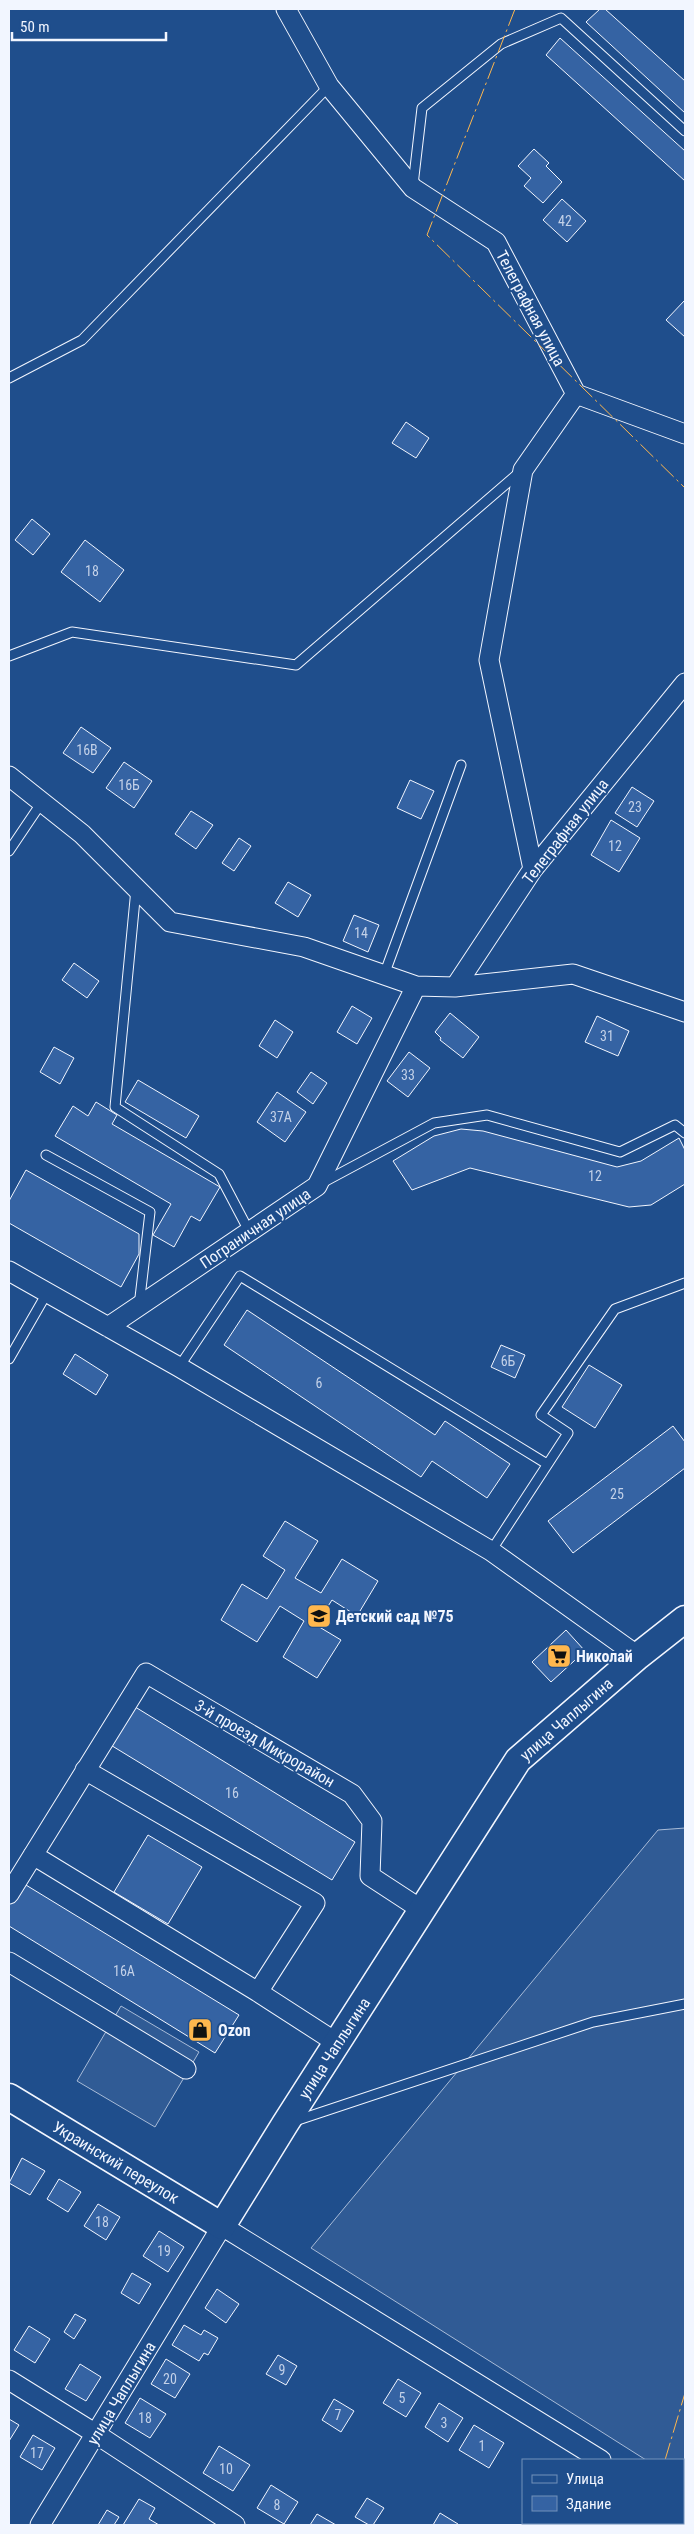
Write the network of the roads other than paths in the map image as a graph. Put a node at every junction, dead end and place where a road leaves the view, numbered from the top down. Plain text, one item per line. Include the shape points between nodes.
1 (286, 9) edge
2 (329, 86) junction
3 (685, 131) edge
4 (413, 188) junction
5 (9, 378) edge
6 (576, 394) junction
7 (685, 434) edge
8 (523, 470) junction
9 (9, 656) edge
10 (685, 683) edge
11 (461, 765) dead end
12 (9, 776) edge
13 (42, 802) junction
14 (9, 851) edge
15 (533, 870) junction
16 (136, 889) junction
17 (384, 975) junction
18 (416, 986) junction
19 (455, 987) junction
20 (685, 1012) edge
21 (685, 1133) edge
22 (46, 1154) dead end
23 (317, 1186) junction
24 (249, 1231) junction
25 (11, 1279) edge
26 (685, 1283) edge
27 (48, 1293) junction
28 (139, 1306) junction
29 (108, 1327) junction
30 (9, 1359) edge
31 (179, 1367) junction
32 (547, 1464) junction
33 (491, 1551) junction
34 (685, 1619) edge
35 (638, 1656) junction
36 (85, 1770) junction
37 (33, 1855) junction
38 (9, 1894) edge
39 (422, 1910) junction
40 (9, 1962) edge
41 (258, 1992) junction
42 (685, 2004) edge
43 (337, 2043) junction
44 (186, 2069) dead end
45 (9, 2097) edge
46 (285, 2124) junction
47 (222, 2226) junction
48 (9, 2380) edge
49 (96, 2434) junction
50 (599, 2459) edge
51 (40, 2525) edge
52 (235, 2525) edge

1 - 2 street, Телеграфная улица
2 - 4 street, Телеграфная улица
2 - 5 lane via 82,340
3 - 4 lane via 561,18 501,44 422,108
4 - 6 street, Телеграфная улица via 496,242
6 - 7 street
6 - 8 street
8 - 9 lane via 296,665 72,632
8 - 15 street via 490,660
10 - 15 street, Телеграфная улица
11 - 17 lane
12 - 13 street
13 - 14 lane
13 - 16 street via 82,834
15 - 19 street, Телеграфная улица
16 - 17 street via 170,922 304,948
16 - 24 lane via 115,1107 219,1174
17 - 18 street
18 - 19 street
18 - 23 street, Пограничная улица
19 - 20 street via 573,974
21 - 23 lane via 675,1125 620,1152 487,1115 434,1123
22 - 28 lane via 150,1212
23 - 24 street, Пограничная улица
24 - 28 street, Пограничная улица
25 - 27 street
26 - 32 lane via 615,1309 541,1415 568,1432
27 - 29 street
27 - 30 lane
28 - 29 street, Пограничная улица
29 - 31 street
31 - 32 lane via 240,1276
31 - 33 street
32 - 33 lane
33 - 35 street
34 - 35 main road, улица Чаплыгина
35 - 39 main road, улица Чаплыгина via 518,1760
36 - 37 street, 3-й проезд Микрорайон
36 - 39 street, 3-й проезд Микрорайон via 146,1673 352,1794 372,1821 370,1876
36 - 41 street via 315,1904
37 - 38 street, 3-й проезд Микрорайон
37 - 41 street
39 - 43 main road, улица Чаплыгина
40 - 44 street
41 - 43 street
42 - 46 lane via 593,2022
43 - 46 main road, улица Чаплыгина
45 - 47 main road, Украинский переулок
46 - 47 main road, улица Чаплыгина
47 - 49 street, улица Чаплыгина
47 - 50 street
48 - 49 street
49 - 51 street, улица Чаплыгина
49 - 52 street

